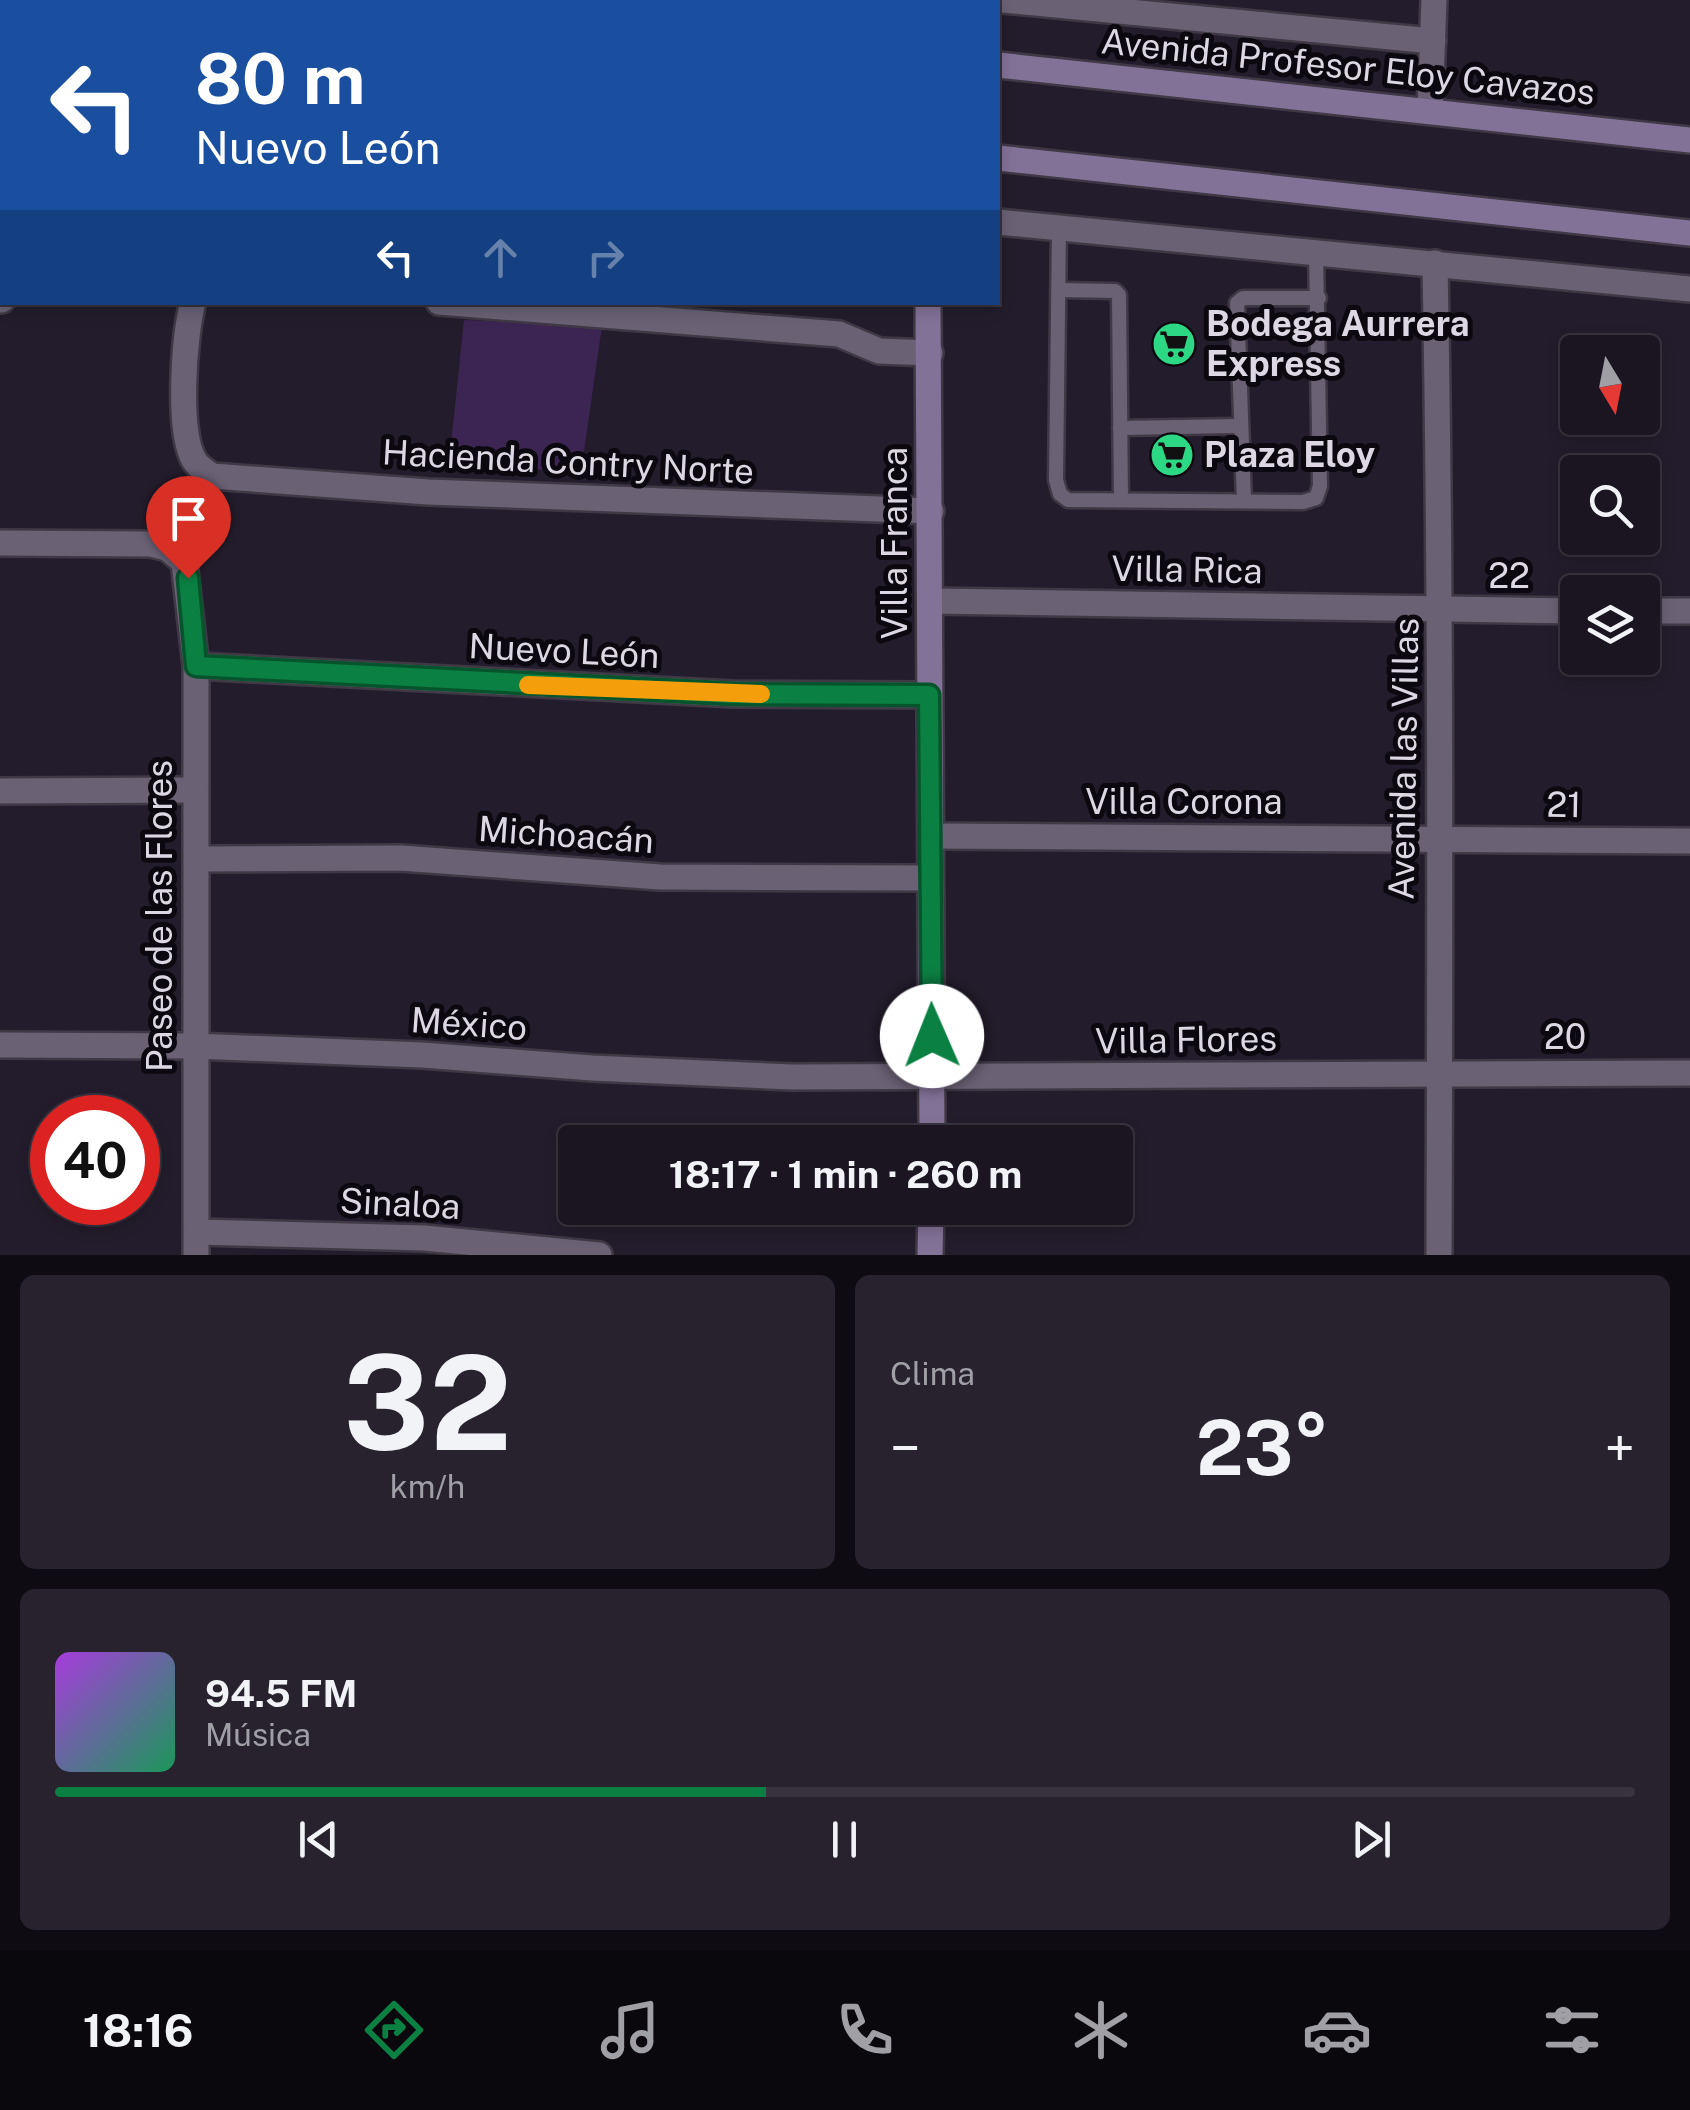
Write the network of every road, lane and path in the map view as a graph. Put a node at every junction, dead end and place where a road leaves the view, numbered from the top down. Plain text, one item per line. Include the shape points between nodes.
1 (1002, 0) edge
2 (1434, 0) edge
3 (1031, 2) edge
4 (1433, 40) junction
5 (1000, 65) edge
6 (1430, 110) junction
7 (1690, 140) edge
8 (1000, 158) edge
9 (1000, 222) edge
10 (1059, 227) junction
11 (1690, 232) edge
12 (1316, 252) junction
13 (1435, 263) junction
14 (1690, 289) edge
15 (1060, 290) junction
16 (1320, 298) junction
17 (192, 305) edge
18 (476, 305) edge
19 (928, 305) edge
20 (930, 353) junction
21 (1238, 426) junction
22 (1120, 428) junction
23 (1121, 500) junction
24 (1244, 501) junction
25 (931, 512) junction
26 (0, 543) edge
27 (931, 601) junction
28 (1442, 611) junction
29 (1560, 611) edge
30 (1660, 611) edge
31 (1690, 611) edge
32 (196, 666) junction
33 (929, 695) junction
34 (195, 790) junction
35 (0, 791) edge
36 (931, 836) junction
37 (1436, 838) junction
38 (1690, 841) edge
39 (197, 859) junction
40 (929, 878) junction
41 (0, 1045) edge
42 (194, 1046) junction
43 (1440, 1072) junction
44 (1690, 1072) edge
45 (933, 1076) junction
46 (932, 1125) edge
47 (931, 1225) edge
48 (196, 1243) edge
49 (599, 1255) edge
50 (930, 1255) edge
51 (1439, 1255) edge

1 - 3 street
2 - 4 street
3 - 4 street
4 - 6 street
5 - 6 main road, Avenida Profesor Eloy Cavazos
6 - 7 main road, Avenida Profesor Eloy Cavazos
8 - 11 main road
9 - 10 street
10 - 12 street
10 - 15 lane
12 - 13 street
12 - 16 lane
13 - 14 street
13 - 28 street, Avenida las Villas
15 - 22 lane via 1118,292
15 - 23 lane via 1058,490 1068,500
16 - 21 lane via 1239,299
16 - 24 lane via 1318,494 1303,502
17 - 25 street, Hacienda Contry Norte via 185,384 189,440 204,471 232,481
18 - 20 street via 839,334 879,351
19 - 20 main road, Villa Franca
20 - 25 main road, Villa Franca
21 - 22 lane
21 - 24 lane
22 - 23 lane
23 - 24 lane
25 - 27 main road, Villa Franca
26 - 32 street, Paseo de las Flores via 151,544 178,554 188,578
27 - 28 street, Villa Rica
27 - 33 main road, Villa Franca
28 - 29 street, 22
28 - 37 street, Avenida las Villas
30 - 31 street
32 - 33 street, Nuevo León via 734,694
32 - 34 street, Paseo de las Flores
33 - 36 main road, Villa Franca
34 - 35 street
34 - 39 street, Paseo de las Flores
36 - 37 street, Villa Corona
36 - 40 main road, Villa Franca
37 - 38 street, 21
37 - 43 street, Avenida las Villas
39 - 40 street, Michoacán via 401,858 660,877
39 - 42 street, Paseo de las Flores
40 - 45 main road, Villa Franca
41 - 42 street, México
42 - 45 street, México via 792,1077
42 - 48 street, Paseo de las Flores
43 - 44 street, 20
43 - 45 street, Villa Flores
43 - 51 street, Avenida las Villas
45 - 46 main road, Villa Franca
47 - 50 main road
48 - 49 street, Sinaloa via 424,1238

